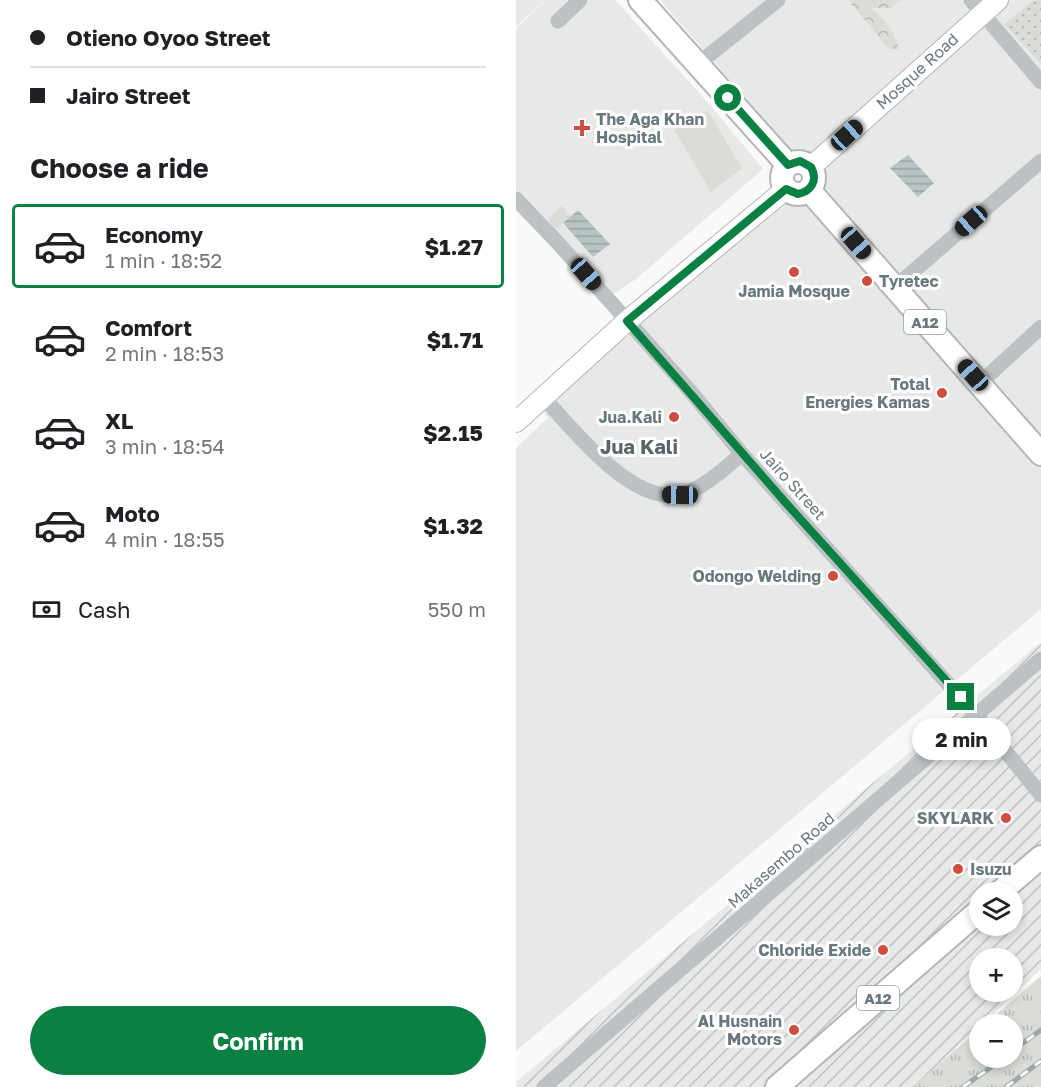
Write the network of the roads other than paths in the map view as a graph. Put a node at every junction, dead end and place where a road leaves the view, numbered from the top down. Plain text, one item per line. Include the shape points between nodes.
1 (580, 0) edge
2 (639, 0) edge
3 (778, 0) edge
4 (998, 0) edge
5 (976, 7) edge
6 (558, 21) dead end
7 (698, 64) junction
8 (1041, 82) edge
9 (1041, 161) edge
10 (788, 165) junction
11 (811, 167) junction
12 (786, 189) junction
13 (809, 190) junction
14 (516, 199) edge
15 (894, 288) junction
16 (627, 321) junction
17 (1041, 327) edge
18 (980, 383) junction
19 (543, 397) junction
20 (516, 422) edge
21 (742, 454) junction
22 (1041, 454) edge
23 (1041, 659) edge
24 (976, 715) junction
25 (1041, 795) edge
26 (1041, 856) edge
27 (1011, 882) edge
28 (969, 920) edge
29 (544, 1087) edge
30 (777, 1087) edge

1 - 6 street
2 - 7 highway
3 - 7 street
4 - 5 main road, Mosque Road
5 - 8 street
5 - 11 main road, Mosque Road
7 - 10 highway
9 - 15 street
10 - 11 highway via 800,161
10 - 12 highway via 782,174
11 - 13 highway via 814,179
12 - 13 highway via 798,194
12 - 16 main road
13 - 15 highway, A12
14 - 16 street, Jairo Street
15 - 18 highway, A12
16 - 19 main road
16 - 21 street, Jairo Street
17 - 18 street
18 - 22 highway, A12
19 - 20 main road
19 - 21 street via 606,464 626,479 664,495 680,495 695,489
21 - 24 street, Jairo Street
23 - 24 street, Makasembo Road
24 - 25 street, Jairo Street
24 - 29 street, Makasembo Road
26 - 27 highway
28 - 30 highway, A12

